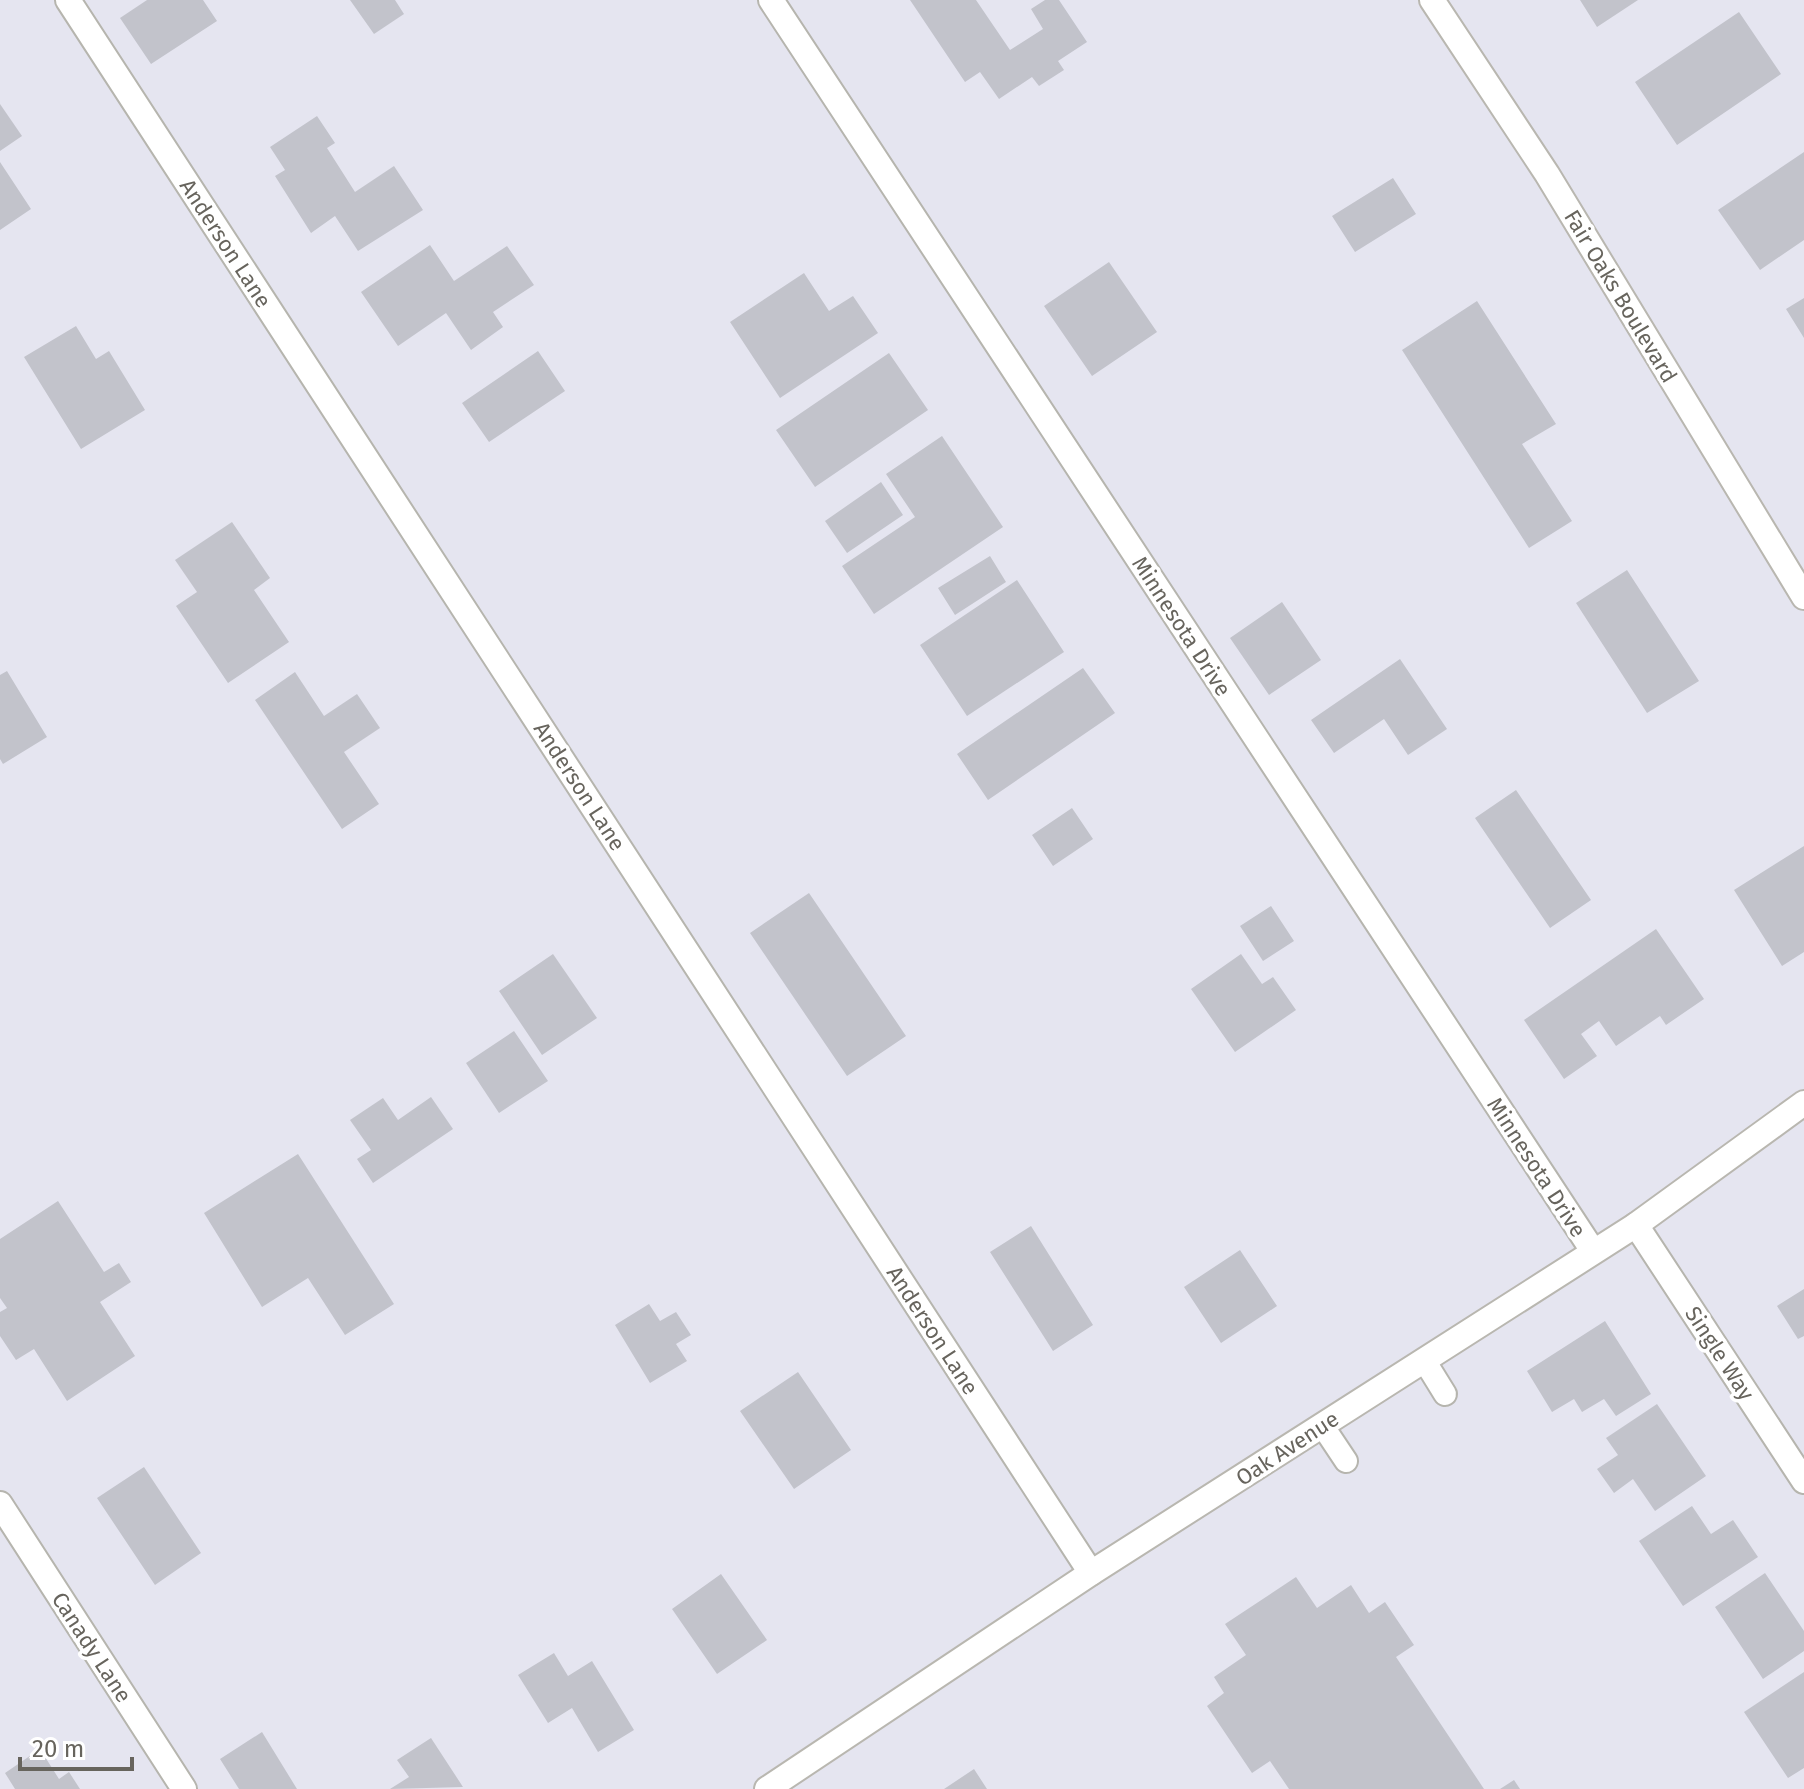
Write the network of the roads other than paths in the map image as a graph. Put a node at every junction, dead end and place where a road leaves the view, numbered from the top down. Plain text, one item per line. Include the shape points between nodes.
1 (68, 0) edge
2 (771, 0) edge
3 (1432, 0) edge
4 (1804, 597) edge
5 (1804, 1103) edge
6 (1636, 1225) junction
7 (1593, 1251) junction
8 (1424, 1360) junction
9 (1445, 1394) dead end
10 (1322, 1425) junction
11 (1346, 1461) dead end
12 (1804, 1481) edge
13 (0, 1504) edge
14 (1091, 1573) junction
15 (184, 1789) edge
16 (767, 1789) edge

1 - 14 street, Anderson Lane
2 - 7 street, Minnesota Drive
3 - 4 street, Fair Oaks Boulevard via 1547,174
5 - 6 street, Oak Avenue
6 - 7 street, Oak Avenue
6 - 12 street, Single Way
7 - 8 street, Oak Avenue
8 - 9 lane
8 - 10 street, Oak Avenue
10 - 11 lane
10 - 14 street, Oak Avenue
13 - 15 street, Canady Lane
14 - 16 street, Oak Avenue

